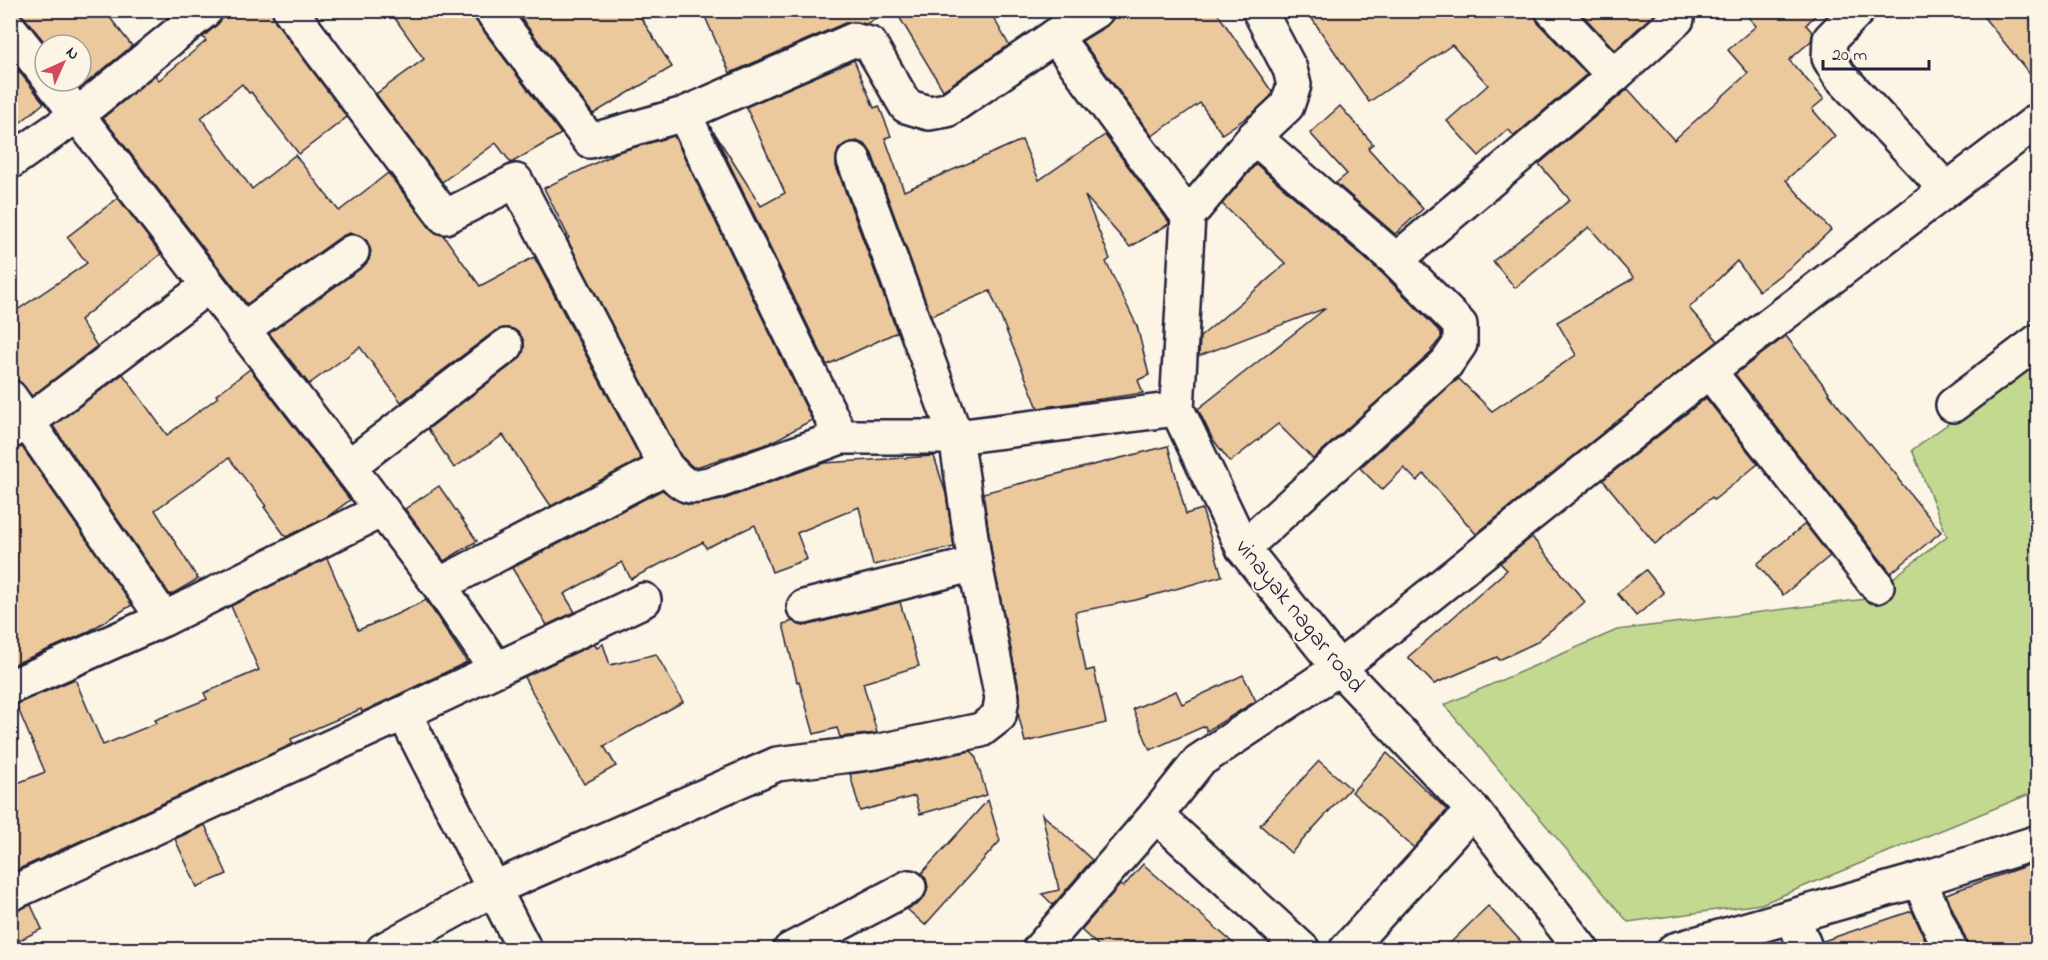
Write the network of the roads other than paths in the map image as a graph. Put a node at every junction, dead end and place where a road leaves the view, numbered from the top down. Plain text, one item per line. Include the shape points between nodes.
1 (206, 10) edge
2 (290, 10) edge
3 (491, 10) edge
4 (1097, 10) edge
5 (1259, 10) edge
6 (1552, 10) edge
7 (1858, 10) edge
8 (1677, 19) dead end
9 (1061, 25) edge
10 (10, 29) edge
11 (33, 58) edge
12 (1614, 76) junction
13 (61, 93) edge
14 (684, 114) junction
15 (78, 115) junction
16 (2037, 120) edge
17 (1254, 137) junction
18 (854, 160) dead end
19 (10, 162) edge
20 (1946, 189) junction
21 (1188, 216) junction
22 (352, 252) dead end
23 (1396, 260) junction
24 (208, 286) junction
25 (242, 330) junction
26 (2037, 340) edge
27 (506, 346) dead end
28 (1709, 371) junction
29 (1953, 405) dead end
30 (1177, 409) junction
31 (16, 417) edge
32 (841, 437) junction
33 (956, 437) junction
34 (349, 466) junction
35 (666, 466) junction
36 (382, 510) junction
37 (1243, 548) junction
38 (975, 564) junction
39 (439, 585) junction
40 (1877, 586) dead end
41 (644, 600) dead end
42 (804, 606) dead end
43 (164, 619) junction
44 (1339, 668) junction
45 (496, 669) junction
46 (10, 687) edge
47 (404, 713) junction
48 (1473, 810) junction
49 (1156, 815) junction
50 (2037, 842) edge
51 (1919, 880) junction
52 (909, 887) dead end
53 (495, 888) junction
54 (10, 894) edge
55 (1793, 917) junction
56 (383, 950) edge
57 (525, 950) edge
58 (790, 950) edge
59 (1040, 950) edge
60 (1303, 950) edge
61 (1346, 950) edge
62 (1582, 950) edge
63 (1674, 950) edge
64 (1806, 950) edge
65 (1950, 950) edge

1 - 15 street
2 - 35 street via 445,217 516,181
3 - 14 street via 590,141
4 - 9 street
5 - 17 street via 1290,69 1294,85 1287,106
6 - 12 street
7 - 20 street via 1830,39 1829,58 1839,75
8 - 12 street
9 - 14 street via 947,111 929,113 906,106 870,44 853,40
9 - 21 street
10 - 11 street
12 - 23 street
13 - 15 street
14 - 32 street
15 - 19 street
15 - 24 street
16 - 20 street
17 - 21 street
17 - 23 street
18 - 33 street
20 - 28 street
21 - 30 street, vinayak nagar road
22 - 25 street
23 - 37 street via 1460,325 1460,344 1446,364
24 - 25 street
24 - 31 street
25 - 34 street
26 - 29 street
27 - 34 street
28 - 40 street
28 - 44 street
30 - 33 street
30 - 37 street, vinayak nagar road
31 - 43 street
32 - 33 street
32 - 35 street via 695,488 681,483
33 - 38 street
34 - 36 street
35 - 39 street
36 - 39 street
36 - 43 street
37 - 44 street, vinayak nagar road
38 - 42 street
38 - 53 street via 1002,698 999,716 981,730 875,752 777,764
39 - 45 street
41 - 45 street
43 - 46 street
44 - 48 street, vinayak nagar road
44 - 49 street via 1198,761
45 - 47 street
47 - 53 street
47 - 54 street
48 - 61 street
48 - 62 street, vinayak nagar road
49 - 59 street
49 - 60 street
50 - 51 street
51 - 55 street
51 - 65 street
52 - 58 street
53 - 56 street
53 - 57 street
55 - 63 street
55 - 64 street

